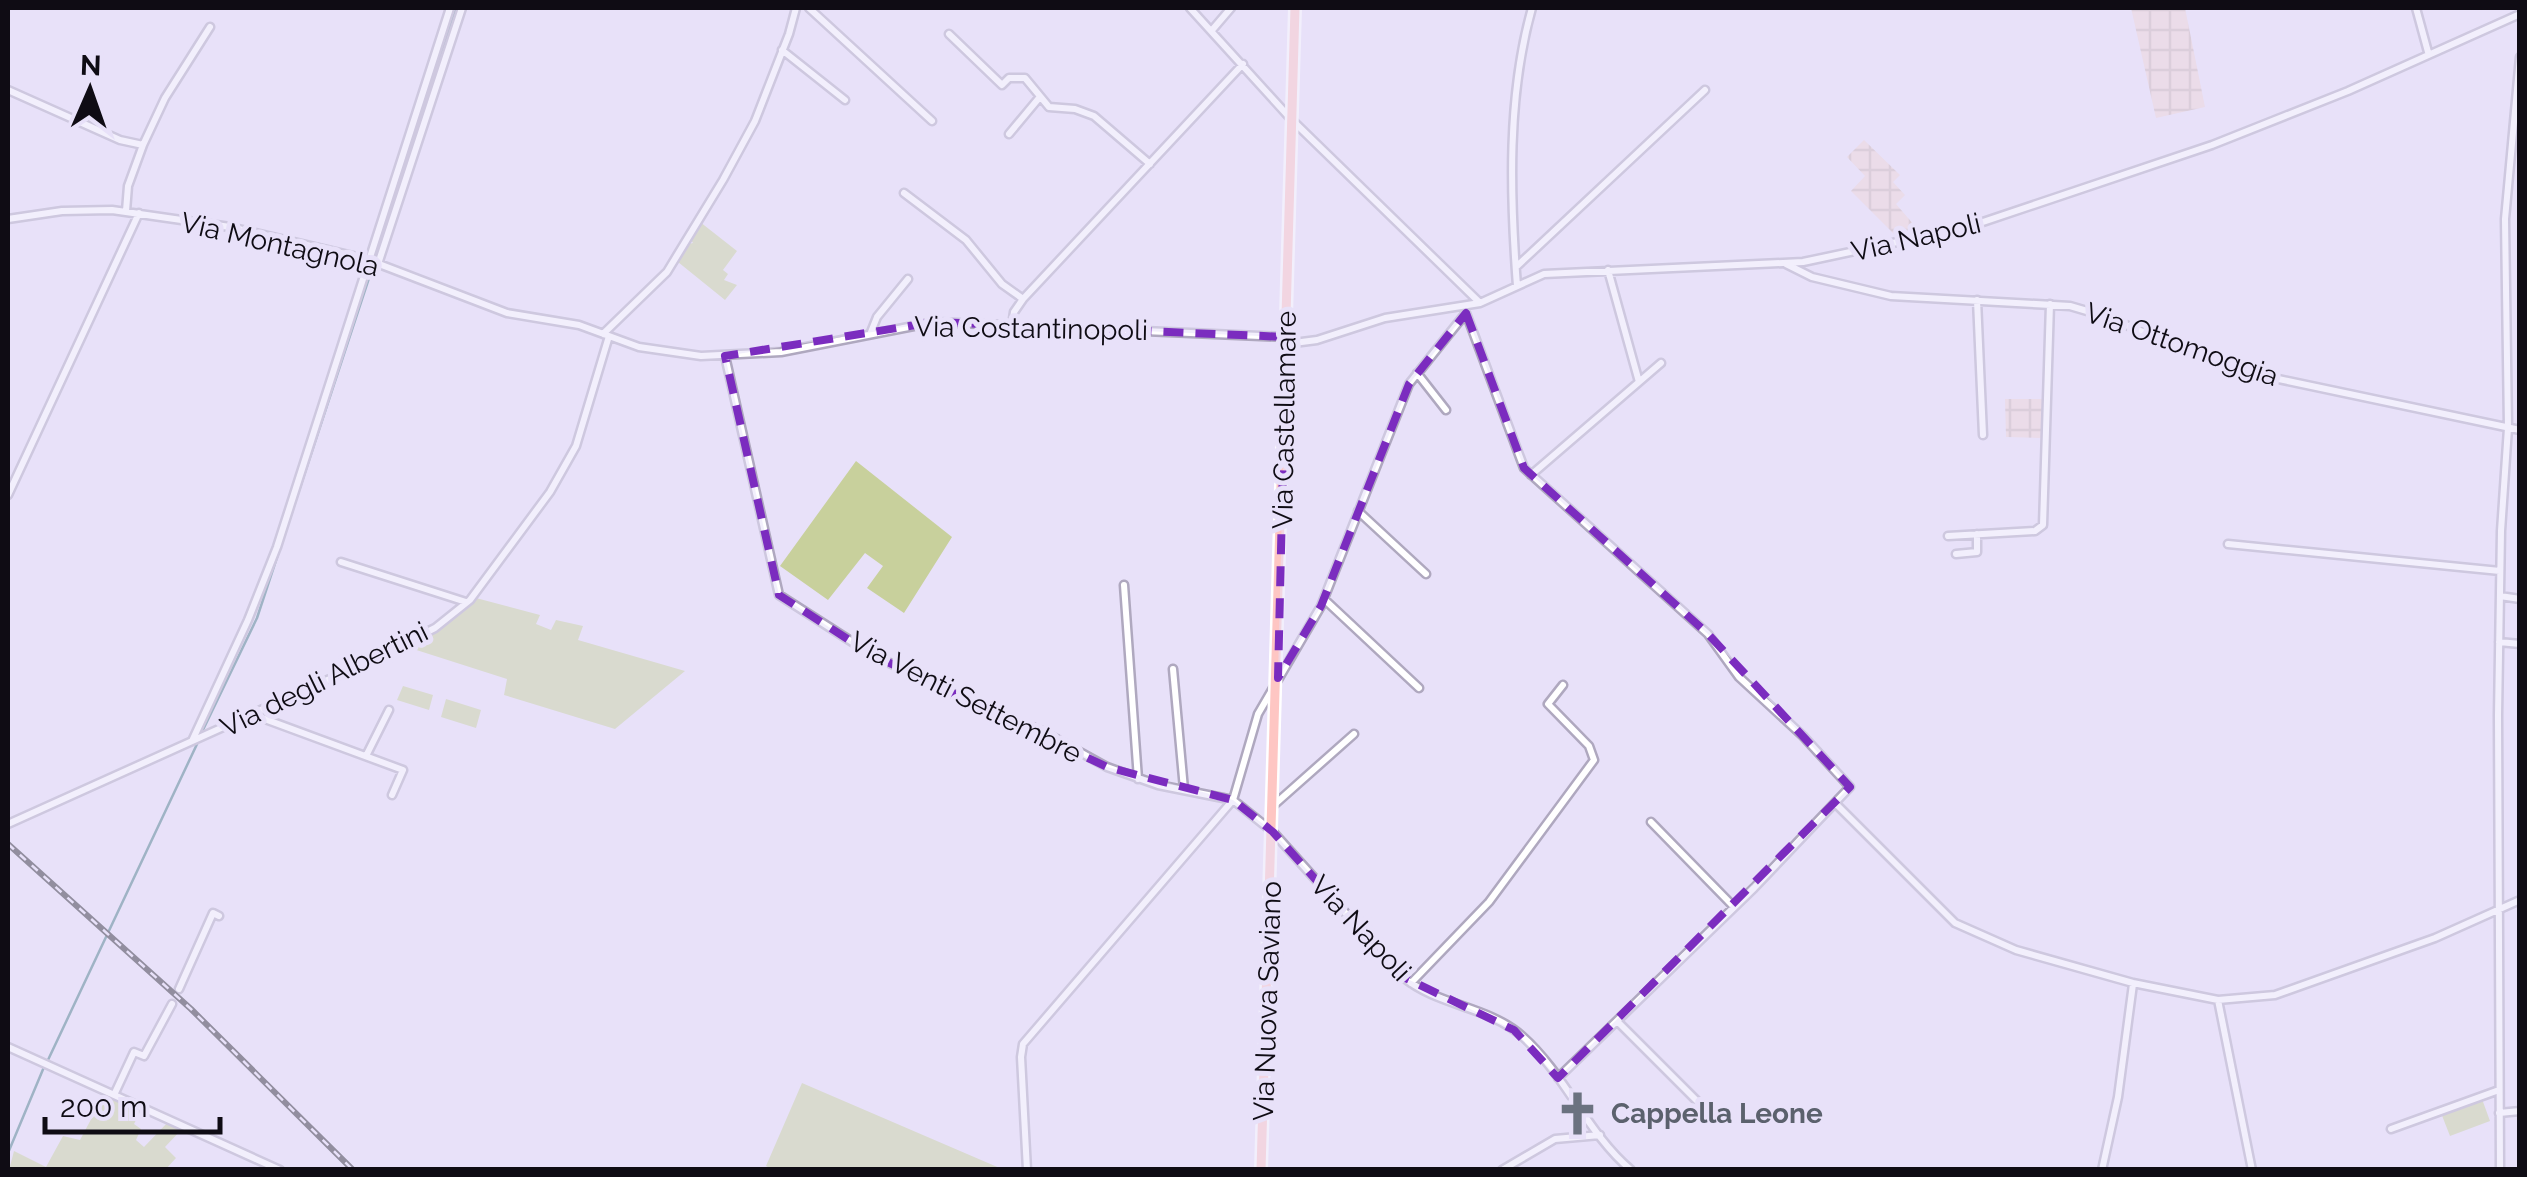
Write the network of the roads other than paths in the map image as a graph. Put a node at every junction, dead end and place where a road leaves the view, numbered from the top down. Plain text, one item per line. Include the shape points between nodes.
1 (450, 8) edge
2 (462, 8) edge
3 (796, 8) edge
4 (809, 8) edge
5 (1190, 8) edge
6 (1231, 8) edge
7 (1295, 8) edge
8 (1532, 8) edge
9 (2416, 8) edge
10 (2520, 14) edge
11 (210, 27) dead end
12 (1213, 29) junction
13 (949, 34) dead end
14 (782, 50) junction
15 (2428, 52) junction
16 (2520, 57) edge
17 (1244, 64) junction
18 (8, 90) edge
19 (1705, 90) dead end
20 (1040, 98) junction
21 (844, 100) dead end
22 (1291, 120) junction
23 (932, 122) dead end
24 (1009, 134) dead end
25 (143, 145) junction
26 (1150, 164) junction
27 (904, 193) dead end
28 (126, 211) junction
29 (139, 213) junction
30 (8, 219) edge
31 (370, 260) junction
32 (378, 264) junction
33 (1786, 264) junction
34 (1516, 268) junction
35 (1608, 270) junction
36 (908, 278) dead end
37 (1517, 286) junction
38 (1023, 298) junction
39 (1977, 300) junction
40 (1476, 304) junction
41 (2050, 304) junction
42 (1466, 312) junction
43 (1012, 325) junction
44 (870, 333) junction
45 (606, 335) junction
46 (1286, 340) junction
47 (724, 356) junction
48 (1661, 363) dead end
49 (1417, 373) junction
50 (1638, 382) junction
51 (1446, 410) dead end
52 (2508, 428) junction
53 (2520, 430) edge
54 (1984, 435) dead end
55 (1531, 475) junction
56 (8, 495) edge
57 (1358, 512) junction
58 (1976, 534) junction
59 (1948, 536) dead end
60 (2228, 544) dead end
61 (1956, 554) dead end
62 (341, 562) dead end
63 (2500, 571) junction
64 (1426, 574) dead end
65 (1124, 585) dead end
66 (2500, 596) junction
67 (1324, 599) junction
68 (2520, 599) edge
69 (467, 602) junction
70 (2499, 642) junction
71 (2520, 644) edge
72 (1172, 668) dead end
73 (1278, 678) junction
74 (1563, 684) dead end
75 (1419, 688) dead end
76 (388, 710) dead end
77 (253, 714) junction
78 (1354, 734) dead end
79 (197, 740) junction
80 (366, 756) junction
81 (1138, 779) junction
82 (1184, 790) junction
83 (392, 795) dead end
84 (1233, 800) junction
85 (1834, 803) junction
86 (1274, 805) junction
87 (1651, 822) dead end
88 (8, 824) edge
89 (1273, 832) junction
90 (2520, 900) edge
91 (1734, 907) junction
92 (2498, 911) junction
93 (219, 916) dead end
94 (1411, 983) junction
95 (2133, 984) junction
96 (179, 989) dead end
97 (2218, 1000) junction
98 (172, 1004) dead end
99 (1617, 1021) junction
100 (8, 1047) edge
101 (1558, 1078) junction
102 (2499, 1090) junction
103 (114, 1094) junction
104 (2520, 1111) edge
105 (1708, 1112) dead end
106 (2499, 1112) junction
107 (2391, 1129) dead end
108 (1602, 1135) junction
109 (280, 1170) edge
110 (1027, 1170) edge
111 (1261, 1170) edge
112 (1502, 1170) edge
113 (1631, 1170) edge
114 (2102, 1170) edge
115 (2252, 1170) edge
116 (2500, 1170) edge

1 - 31 street
2 - 32 street
3 - 14 street
4 - 23 street
5 - 12 street
6 - 12 street
7 - 22 main road, Via Castellamare
8 - 34 street via 1516,106
9 - 15 street
10 - 15 street, Via Napoli
11 - 25 street
12 - 17 street
13 - 20 street via 1002,85 1025,78
14 - 21 street
14 - 45 street via 743,144 675,261
15 - 33 street, Via Napoli via 2316,104 2099,185 1968,226
16 - 52 street via 2505,219
17 - 22 street
17 - 26 street
18 - 25 street
19 - 34 street
20 - 24 street
20 - 26 street via 1049,107 1094,116
22 - 40 street
22 - 46 main road, Via Castellamare
25 - 28 street
26 - 38 street
27 - 38 street via 966,240 1002,284
28 - 29 street, Via Montagnola
28 - 30 street, Via Montagnola
29 - 31 street, Via Montagnola
29 - 56 street
31 - 32 street, Via Montagnola
31 - 79 street via 268,572
32 - 45 street, Via Montagnola via 487,307
33 - 35 street, Via Napoli
33 - 39 street, Via Ottomoggia via 1890,296
34 - 37 street
35 - 37 street, Via Napoli via 1544,274
35 - 50 street
36 - 44 street
37 - 40 street, Via Napoli
38 - 43 street
39 - 41 street, Via Ottomoggia
39 - 54 street
40 - 42 street
40 - 46 street, Via Napoli via 1385,318 1317,340
41 - 52 street, Via Ottomoggia via 2090,311 2269,377
41 - 58 street via 2043,526
42 - 49 street
42 - 55 street
43 - 44 street, Via Costantinopoli via 934,322
43 - 46 street, Via Costantinopoli
44 - 47 street, Via Costantinopoli
45 - 47 street, Via Costantinopoli via 639,347
45 - 69 street, Via degli Albertini via 576,446 550,492
46 - 73 main road, Via Castellamare
47 - 81 street, Via Venti Settembre via 778,596 912,675
48 - 50 street
49 - 51 street
49 - 57 street
50 - 55 street
52 - 53 street, Via Ottomoggia
52 - 63 street
55 - 85 street via 1708,634 1739,677 1803,736 1850,787
57 - 64 street
57 - 67 street
58 - 59 street
58 - 61 street via 1977,552
60 - 63 street
62 - 69 street
63 - 66 street
65 - 81 street
66 - 68 street
66 - 70 street
67 - 73 street
67 - 75 street
69 - 77 street, Via degli Albertini via 435,628
70 - 71 street
70 - 92 street
72 - 82 street
73 - 84 street via 1258,714
73 - 86 main road, Via Castellamare
74 - 94 street via 1548,704 1589,746 1594,760 1489,902
76 - 80 street
77 - 79 street, Via degli Albertini
77 - 80 street
78 - 86 street
79 - 88 street, Via degli Albertini
80 - 83 street via 403,770
81 - 82 street, Via Venti Settembre
82 - 84 street, Via Venti Settembre
84 - 89 street, Via Venti Settembre
84 - 110 street via 1023,1044
85 - 91 street
85 - 95 street via 1955,924 2016,950
86 - 89 main road, Via Castellamare
87 - 91 street
89 - 94 street, Via Napoli
89 - 111 main road, Via Nuova Saviano
90 - 92 street
91 - 99 street
92 - 97 street via 2275,995
92 - 102 street
93 - 96 street via 214,913
94 - 101 street, Via Napoli via 1514,1030
95 - 97 street
95 - 114 street
97 - 115 street
98 - 103 street via 144,1056 134,1052
99 - 101 street
99 - 105 street
100 - 103 street
101 - 108 street, Via Napoli
102 - 106 street
102 - 107 street
103 - 109 street
104 - 106 street
106 - 116 street
108 - 112 street via 1555,1139
108 - 113 street, Via Napoli

